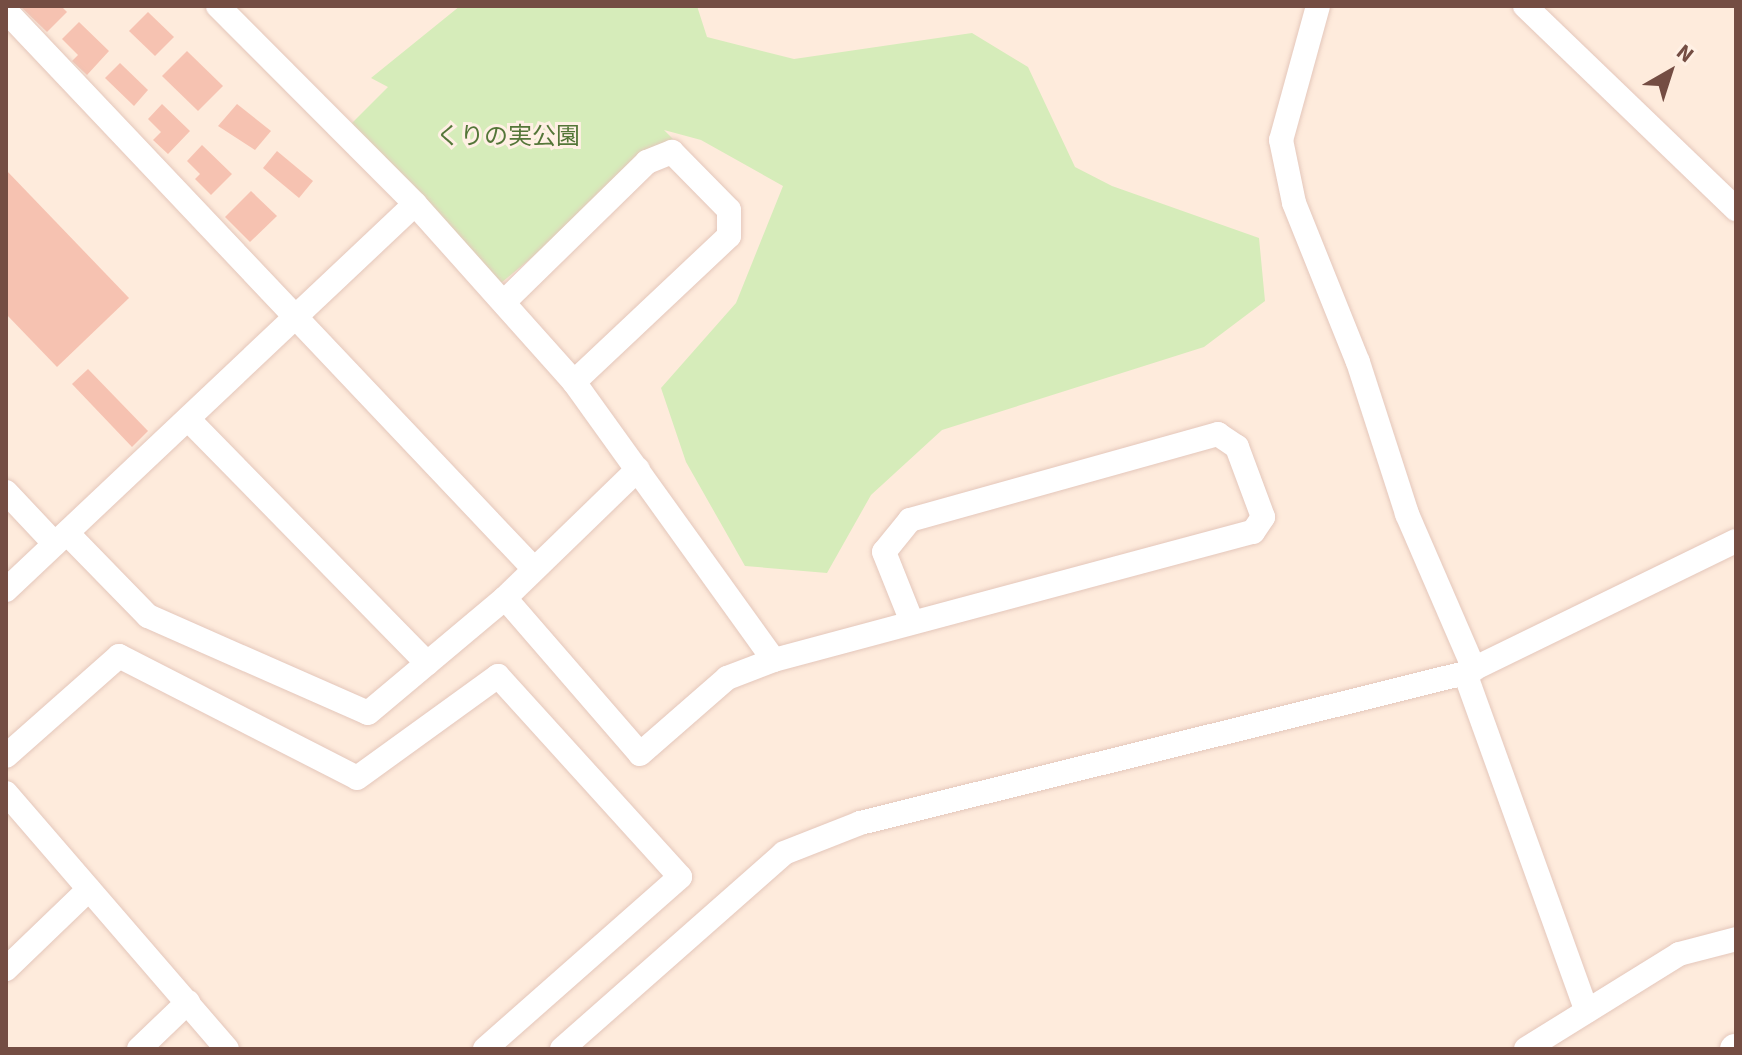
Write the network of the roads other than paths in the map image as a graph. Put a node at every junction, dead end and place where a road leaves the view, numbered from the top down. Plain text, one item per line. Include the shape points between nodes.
1 (218, 6) edge
2 (1318, 6) edge
3 (1525, 6) edge
4 (6, 11) edge
5 (415, 204) junction
6 (1736, 209) edge
7 (504, 302) junction
8 (295, 317) junction
9 (574, 382) junction
10 (188, 419) junction
11 (638, 469) junction
12 (6, 492) edge
13 (61, 538) junction
14 (1736, 541) edge
15 (534, 569) junction
16 (6, 590) edge
17 (505, 598) junction
18 (912, 622) junction
19 (774, 660) junction
20 (427, 663) junction
21 (1470, 671) junction
22 (6, 756) edge
23 (6, 793) edge
24 (89, 889) junction
25 (1736, 939) edge
26 (6, 969) edge
27 (188, 1002) junction
28 (1587, 1011) junction
29 (139, 1049) edge
30 (227, 1049) edge
31 (485, 1049) edge
32 (562, 1049) edge
33 (1526, 1049) edge

1 - 5 street
2 - 21 street via 1281,140 1294,203
3 - 6 street
4 - 8 street
5 - 7 street
5 - 8 street
7 - 9 street
7 - 9 street via 647,162 672,152 729,210 729,236
8 - 10 street
8 - 15 street
9 - 11 street
10 - 13 street
10 - 20 street
11 - 15 street
11 - 19 street
12 - 13 street
13 - 16 street
13 - 20 street via 148,616 368,713
14 - 21 street
15 - 17 street
17 - 19 street via 640,754 727,678
17 - 20 street
18 - 18 street via 1253,532 1263,517 1237,447 1218,434 910,520 884,552
18 - 19 street
21 - 28 street
21 - 32 street via 860,823 784,853
22 - 31 street via 119,656 357,778 498,676 680,877
23 - 24 street
24 - 26 street
24 - 27 street
25 - 28 street via 1679,954
27 - 29 street
27 - 30 street
28 - 33 street

